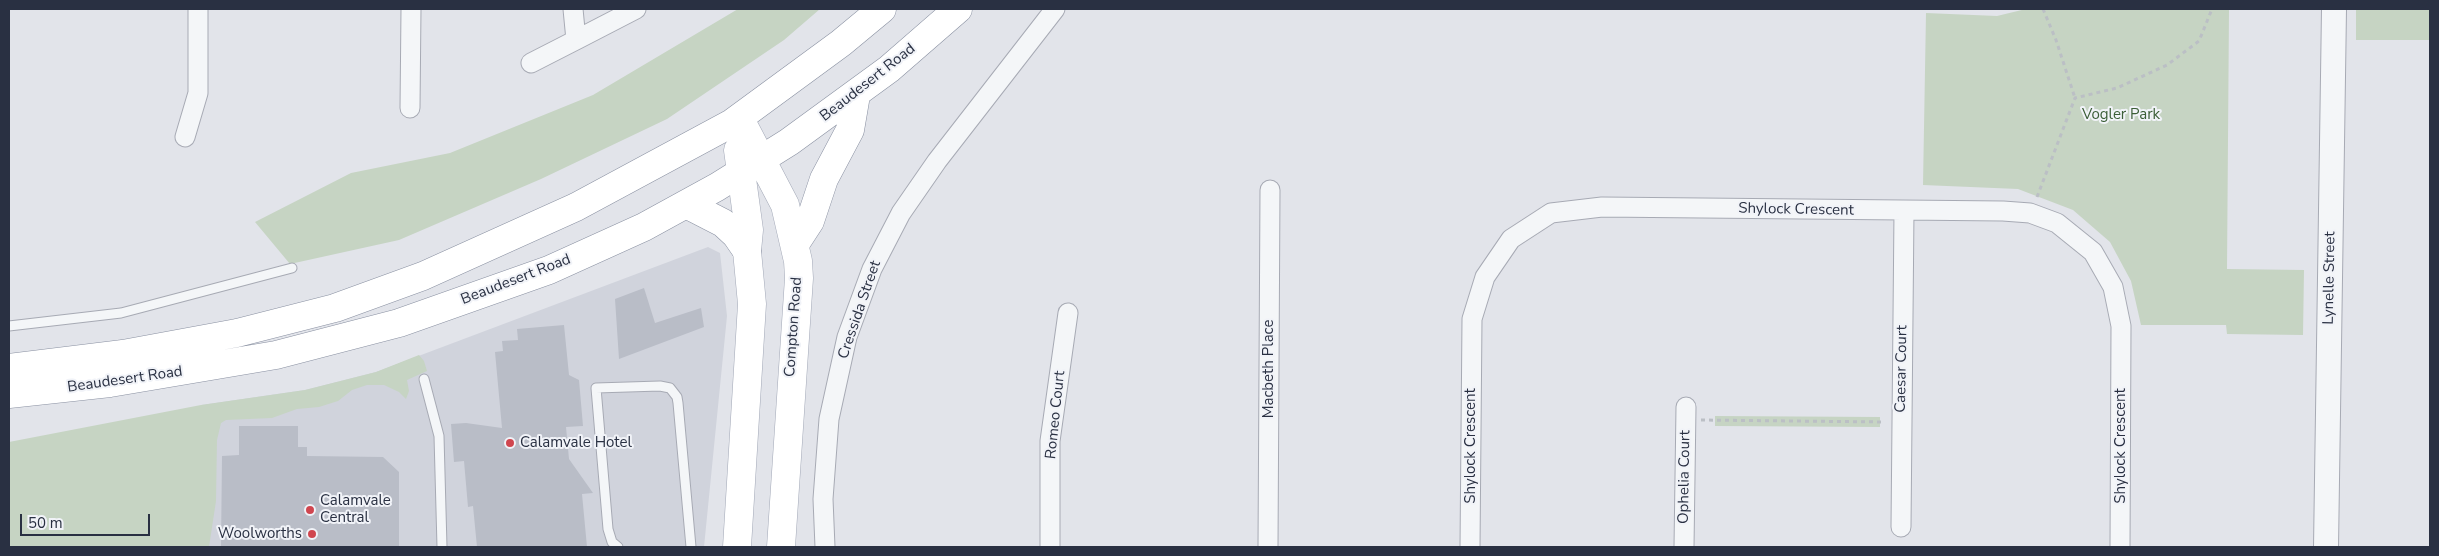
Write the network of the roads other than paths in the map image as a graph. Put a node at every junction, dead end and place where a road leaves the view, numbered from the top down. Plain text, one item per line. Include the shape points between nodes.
1 (198, 9) edge
2 (411, 9) edge
3 (573, 9) edge
4 (636, 9) edge
5 (882, 9) edge
6 (958, 9) edge
7 (1055, 9) edge
8 (2334, 9) edge
9 (576, 40) junction
10 (531, 63) dead end
11 (856, 95) junction
12 (410, 108) dead end
13 (736, 121) junction
14 (185, 137) dead end
15 (752, 165) junction
16 (1270, 190) dead end
17 (686, 204) junction
18 (1904, 211) junction
19 (795, 244) junction
20 (747, 251) junction
21 (292, 268) dead end
22 (1068, 313) dead end
23 (9, 326) edge
24 (9, 368) edge
25 (424, 379) dead end
26 (9, 394) edge
27 (1686, 414) road end
28 (1901, 527) dead end
29 (442, 547) edge
30 (618, 547) edge
31 (691, 547) edge
32 (737, 547) edge
33 (781, 547) edge
34 (825, 547) edge
35 (1050, 547) edge
36 (1268, 547) edge
37 (1470, 547) edge
38 (1684, 547) edge
39 (2120, 547) edge
40 (2326, 547) edge

1 - 14 street via 198,93
2 - 12 street
3 - 9 street
4 - 9 street
5 - 13 main road, Beaudesert Road
6 - 11 main road, Beaudesert Road
7 - 34 street, Cressida Street via 937,161 901,213 872,269 847,337 829,418 823,499
8 - 40 street, Lynelle Street
9 - 10 street
11 - 15 main road, Beaudesert Road
11 - 19 main road via 850,130 824,179 810,221
13 - 15 main road, Compton Road
13 - 24 main road, Beaudesert Road via 576,207 380,293 237,334 114,356
15 - 17 main road, Beaudesert Road
15 - 19 main road, Compton Road via 785,205
15 - 20 main road, Compton Road
16 - 36 street, Macbeth Place
17 - 20 main road via 723,223 736,234
17 - 26 main road, Beaudesert Road via 549,270 363,333 276,355 178,373 110,384
18 - 28 street, Caesar Court
18 - 37 street, Shylock Crescent via 1602,207 1551,213 1511,239 1485,277 1472,319
18 - 39 street, Shylock Crescent via 2030,213 2057,223 2092,252 2113,287 2121,326
19 - 33 main road, Compton Road via 799,278
20 - 32 main road, Compton Road via 752,333
21 - 23 lane via 121,313
22 - 35 street, Romeo Court via 1050,441
25 - 29 lane via 439,436
27 - 38 street, Ophelia Court
30 - 31 lane via 612,542 608,529 596,388 660,386 670,388 678,403

